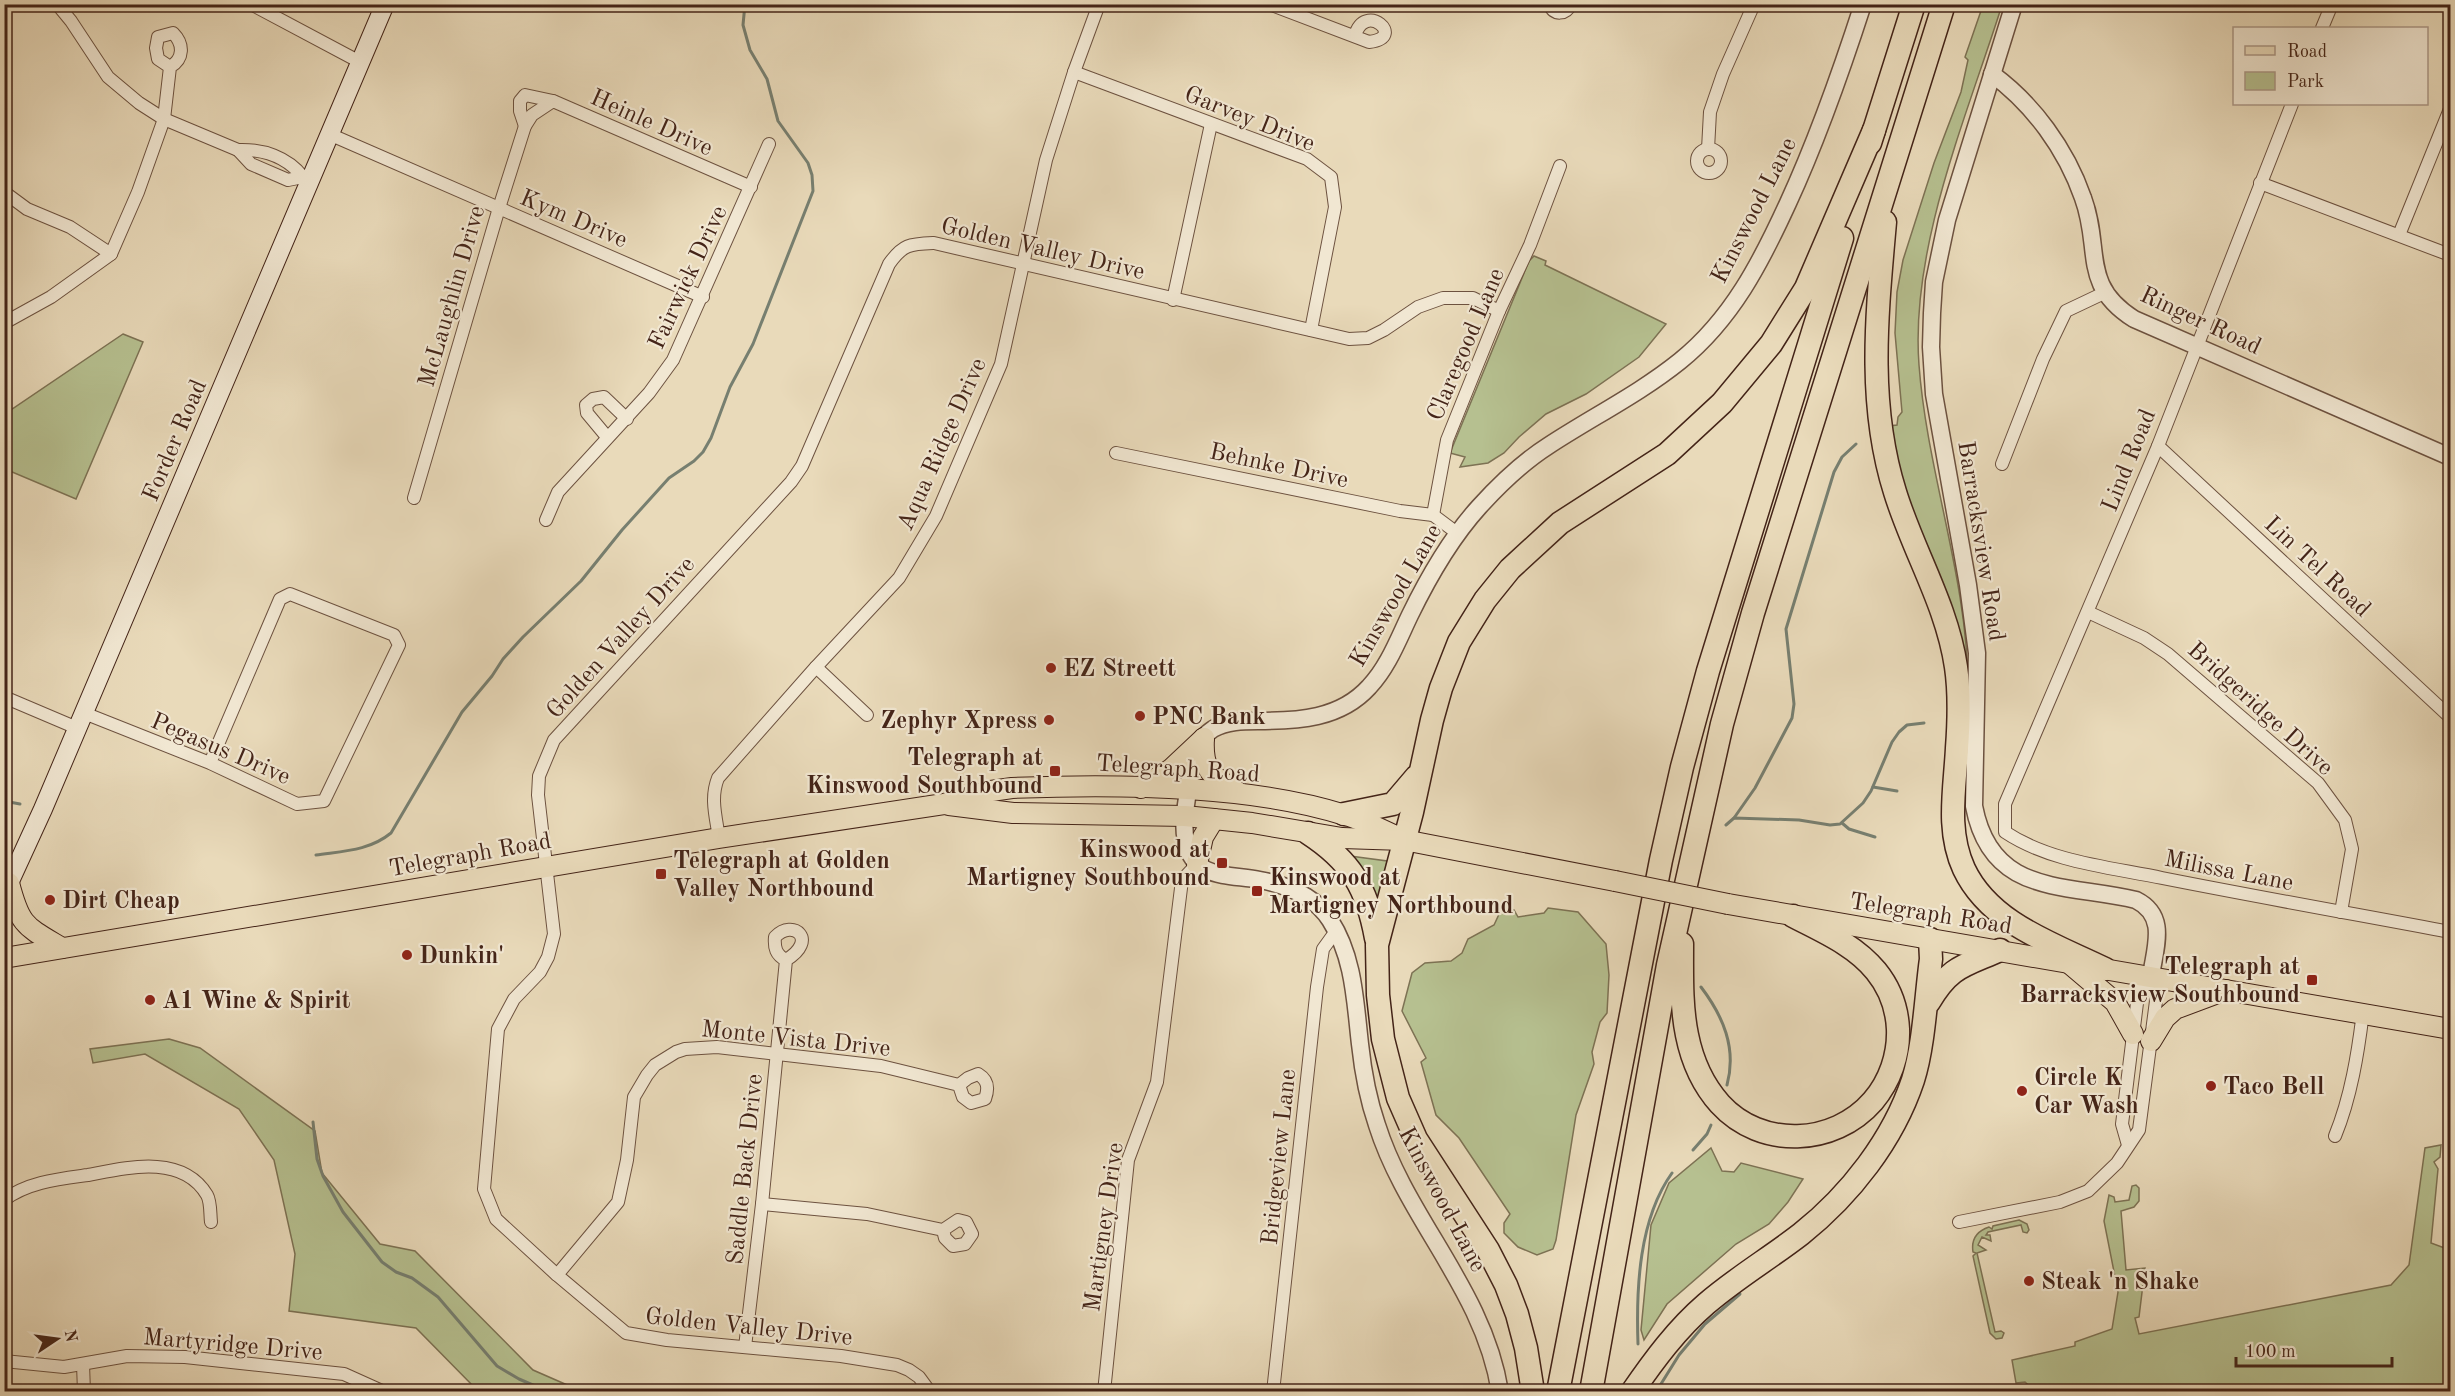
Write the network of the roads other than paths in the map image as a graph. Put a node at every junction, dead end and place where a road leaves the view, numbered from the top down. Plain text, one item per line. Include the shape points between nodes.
1 (57, 4) edge
2 (252, 4) edge
3 (385, 4) edge
4 (1099, 4) edge
5 (1269, 4) edge
6 (1549, 4) edge
7 (1571, 4) edge
8 (1754, 4) edge
9 (1863, 4) edge
10 (1914, 4) edge
11 (1944, 4) edge
12 (2014, 4) edge
13 (2332, 4) edge
14 (2322, 27) edge
15 (1355, 36) dead end
16 (360, 62) junction
17 (170, 67) dead end
18 (1074, 72) junction
19 (1992, 74) junction
20 (553, 101) junction
21 (2292, 105) edge
22 (2451, 109) edge
23 (538, 110) joint
24 (164, 119) junction
25 (1210, 124) junction
26 (525, 126) junction
27 (1874, 130) junction
28 (329, 134) junction
29 (769, 144) dead end
30 (1708, 149) dead end
31 (1560, 166) dead end
32 (307, 178) junction
33 (1890, 178) junction
34 (2260, 183) junction
35 (751, 188) junction
36 (4, 192) edge
37 (499, 208) junction
38 (2399, 234) junction
39 (111, 254) junction
40 (2451, 255) edge
41 (1023, 264) junction
42 (2104, 293) junction
43 (703, 297) junction
44 (1173, 300) junction
45 (1499, 311) junction
46 (4, 323) edge
47 (1311, 330) junction
48 (2197, 347) junction
49 (627, 419) junction
50 (607, 437) junction
51 (2158, 446) junction
52 (1116, 453) dead end
53 (2451, 457) edge
54 (2002, 464) dead end
55 (414, 498) dead end
56 (1433, 515) junction
57 (546, 520) dead end
58 (1457, 533) junction
59 (2088, 612) junction
60 (816, 667) junction
61 (4, 697) edge
62 (867, 715) dead end
63 (2451, 717) edge
64 (81, 721) junction
65 (1204, 738) junction
66 (210, 763) junction
67 (1420, 771) junction
68 (1141, 788) junction
69 (1188, 790) junction
70 (1243, 795) junction
71 (944, 804) junction
72 (1344, 814) junction
73 (1185, 816) junction
74 (1214, 819) junction
75 (2005, 832) joint
76 (1308, 833) junction
77 (720, 838) junction
78 (1404, 840) junction
79 (1197, 864) junction
80 (545, 867) junction
81 (7, 888) edge
82 (1682, 901) junction
83 (2341, 912) junction
84 (1793, 916) junction
85 (1336, 931) junction
86 (2451, 932) edge
87 (1930, 939) junction
88 (1377, 945) junction
89 (62, 948) junction
90 (2000, 950) junction
91 (8, 960) edge
92 (786, 960) dead end
93 (2067, 962) junction
94 (2105, 969) junction
95 (2151, 976) junction
96 (2229, 989) junction
97 (1924, 1011) junction
98 (2363, 1012) junction
99 (2451, 1029) edge
100 (2142, 1038) junction
101 (778, 1054) junction
102 (959, 1085) dead end
103 (2335, 1136) dead end
104 (2128, 1145) junction
105 (4, 1200) edge
106 (762, 1204) junction
107 (1959, 1221) dead end
108 (211, 1222) dead end
109 (943, 1230) dead end
110 (557, 1275) junction
111 (745, 1347) junction
112 (4, 1361) edge
113 (83, 1364) junction
114 (84, 1392) edge
115 (384, 1392) edge
116 (930, 1392) edge
117 (1104, 1392) edge
118 (1273, 1392) edge
119 (1500, 1392) edge
120 (1533, 1392) edge
121 (1558, 1392) edge
122 (1591, 1392) edge
123 (1632, 1392) edge

1 - 24 street via 108,76
2 - 16 street
3 - 16 main road, Forder Road
4 - 18 street, Aqua Ridge Drive
5 - 15 street
6 - 7 street via 1559,13
8 - 30 street via 1710,111
9 - 58 street, Kinswood Lane via 1805,165 1751,279 1718,325 1653,381 1544,448 1496,490
10 - 27 highway
11 - 33 highway
12 - 19 street, Barracksview Road
13 - 14 street
16 - 28 main road, Forder Road
17 - 24 street
18 - 25 street, Garvey Drive
18 - 41 street, Aqua Ridge Drive via 1046,160
19 - 42 street, Ringer Road via 2033,112 2075,178 2089,215
19 - 95 street, Barracksview Road via 1942,239 1931,347 1938,420 1977,653 1974,806 1990,848 2018,875 2042,884 2130,898 2148,907 2157,925
20 - 23 street, Heinle Drive
20 - 26 street via 525,95 520,101
20 - 35 street, Heinle Drive
21 - 34 street, Lind Road
22 - 38 street
23 - 26 street, McLaughlin Drive
24 - 32 street via 238,150 251,164 288,180
24 - 39 street
25 - 44 street
25 - 47 street, Garvey Drive via 1306,159 1331,177 1335,207
26 - 37 street, McLaughlin Drive
27 - 67 highway via 1806,288 1749,375 1667,454 1543,537 1485,600 1459,642 1444,678
27 - 121 highway via 1708,671 1682,768
28 - 32 main road, Forder Road
28 - 37 street, Kym Drive
29 - 35 street, Fairwick Drive
31 - 45 street, Claregood Lane
32 - 64 main road, Forder Road
33 - 82 highway via 1737,668
33 - 94 highway via 1876,330 1878,409 1894,488 1945,620 1956,666 1959,725 1952,814 1959,855 1979,893 2001,914
34 - 38 street
34 - 48 street, Lind Road
35 - 43 street, Fairwick Drive
36 - 39 street via 27,209 70,227
37 - 43 street, Kym Drive
37 - 55 street, McLaughlin Drive
38 - 40 street
39 - 46 street via 51,297
41 - 44 street, Golden Valley Drive
41 - 60 street, Aqua Ridge Drive via 1001,364 936,516 899,578
41 - 80 street, Golden Valley Drive via 934,243 900,249 889,264 802,466 791,482 554,741 539,776
42 - 48 street, Ringer Road via 2134,319
42 - 54 street via 2066,311
43 - 49 street, Fairwick Drive via 673,360
44 - 47 street, Golden Valley Drive
45 - 47 street, Golden Valley Drive via 1473,298 1454,296 1418,307 1368,338 1349,339
45 - 56 street, Claregood Lane via 1447,440
48 - 51 street, Lind Road
48 - 53 street, Ringer Road
49 - 50 street, Fairwick Drive
49 - 50 street via 604,397 586,405 587,413
50 - 57 street, Fairwick Drive via 558,492
51 - 59 street, Lind Road
51 - 63 street, Lin Tel Road
52 - 56 street, Behnke Drive
56 - 58 street
58 - 65 street, Kinswood Lane via 1391,656 1358,698 1314,718 1228,723
59 - 75 street, Lind Road via 2005,804
59 - 83 street, Bridgeridge Drive via 2144,638 2168,654 2318,783 2345,820 2352,849
60 - 62 street
60 - 77 street, Aqua Ridge Drive via 718,778 713,801
61 - 64 street, Pegasus Drive
64 - 66 street, Pegasus Drive
64 - 81 main road, Forder Road
65 - 68 main road via 1171,769
65 - 69 street via 1194,756
65 - 70 main road via 1203,753 1209,772
66 - 66 street, Pegasus Drive via 297,804 324,801 399,645 394,634 290,594 280,599
67 - 72 highway via 1393,804
67 - 78 highway
68 - 69 main road, Telegraph Road
68 - 71 main road, Telegraph Road via 991,790
69 - 70 main road, Telegraph Road
69 - 73 street
70 - 72 main road, Telegraph Road
71 - 73 main road, Telegraph Road via 1013,813
71 - 77 main road, Telegraph Road
72 - 78 main road, Telegraph Road
73 - 74 main road, Telegraph Road
73 - 79 street via 1186,844
74 - 76 main road, Telegraph Road
74 - 79 main road via 1203,837
75 - 83 street, Milissa Lane via 2038,851
76 - 78 main road, Telegraph Road
76 - 88 highway via 1327,845 1357,878 1369,904
77 - 80 main road, Telegraph Road
78 - 84 main road, Telegraph Road, bridge
78 - 88 highway
79 - 85 street, Kinswood Lane via 1211,873 1257,879 1292,889 1324,912
79 - 117 street, Martigney Drive via 1182,880 1157,1082 1128,1160
80 - 89 main road, Telegraph Road
80 - 110 street, Golden Valley Drive via 554,934 540,972 514,999 498,1029 484,1189 496,1219
81 - 89 main road via 27,927
82 - 84 highway via 1684,1018 1700,1074 1721,1105 1741,1121 1775,1135 1800,1137 1838,1127 1870,1104 1893,1066 1898,1038 1894,1005 1876,970 1850,947
82 - 122 highway
83 - 86 street, Milissa Lane
84 - 87 main road, Telegraph Road
85 - 118 street, Bridgeview Lane via 1323,949 1317,987
85 - 119 street, Kinswood Lane via 1352,973 1364,1077 1378,1129 1398,1176 1487,1337
87 - 90 main road, Telegraph Road
87 - 97 highway
88 - 120 highway via 1383,1039 1398,1098 1416,1139 1488,1250 1506,1285 1526,1348
89 - 91 main road, Telegraph Road
90 - 93 main road, Telegraph Road
90 - 97 highway via 1949,974
92 - 101 street, Saddle Back Drive
93 - 94 main road, Telegraph Road
93 - 100 main road via 2115,1002
94 - 95 main road, Telegraph Road
95 - 96 main road, Telegraph Road
95 - 100 street, Barracksview Road via 2156,1001
95 - 100 street, Barracksview Road via 2137,1003
96 - 98 main road, Telegraph Road
96 - 100 main road via 2175,1009
97 - 123 highway via 1913,1079 1892,1128 1865,1169 1801,1234 1704,1305 1666,1345
98 - 99 main road, Telegraph Road
98 - 103 street via 2344,1113
100 - 104 street, Barracksview Road via 2122,1124
100 - 104 street, Barracksview Road via 2139,1130
101 - 102 street, Monte Vista Drive via 881,1066
101 - 106 street, Saddle Back Drive
101 - 110 street, Monte Vista Drive via 717,1047 685,1049 655,1065 634,1097 618,1202
104 - 107 street, Barracksview Road via 2117,1163 2088,1191 2060,1202
105 - 108 street via 40,1183 136,1166 161,1166 197,1183 208,1196
106 - 109 street via 867,1214
106 - 111 street, Saddle Back Drive
110 - 111 street, Golden Valley Drive via 626,1333
111 - 116 street, Golden Valley Drive via 897,1365 919,1377
112 - 113 street, Martyridge Drive
113 - 114 street
113 - 115 street, Martyridge Drive via 127,1356 185,1357 344,1374

